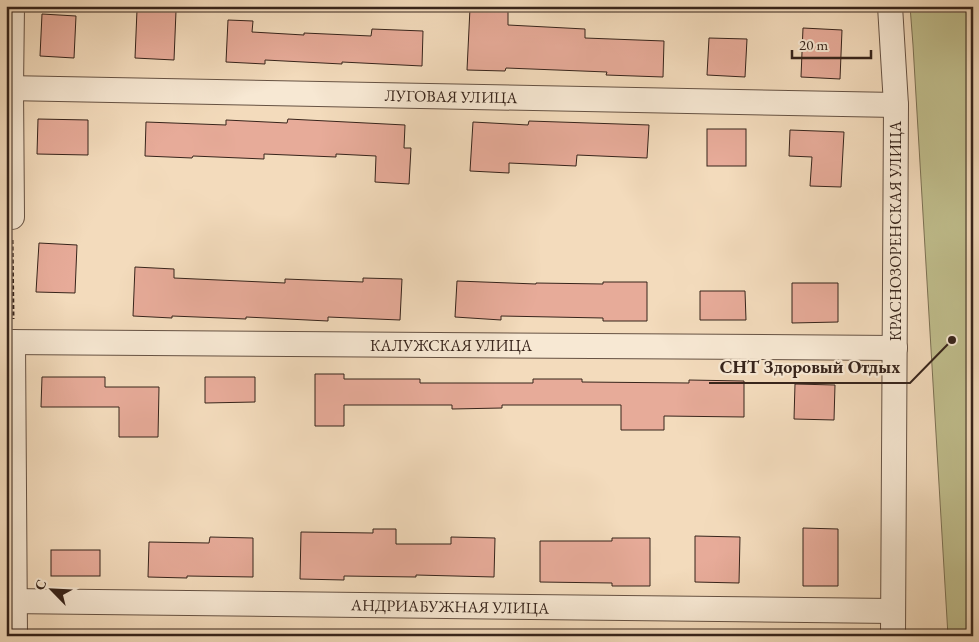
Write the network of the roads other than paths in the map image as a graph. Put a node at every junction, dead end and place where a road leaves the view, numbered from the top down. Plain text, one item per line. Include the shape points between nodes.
1 (12, 6) edge
2 (890, 6) edge
3 (8, 88) edge
4 (896, 105) junction
5 (12, 217) road end
6 (10, 342) edge
7 (895, 348) junction
8 (10, 601) edge
9 (893, 611) junction
10 (15, 636) edge
11 (893, 636) edge

1 - 3 street
2 - 4 street, КРАСНОЗОРЕНСКАЯ УЛИЦА
3 - 4 street, ЛУГОВАЯ УЛИЦА
3 - 5 street
4 - 7 street, КРАСНОЗОРЕНСКАЯ УЛИЦА
6 - 7 street, КАЛУЖСКАЯ УЛИЦА
6 - 8 street
7 - 9 street, КРАСНОЗОРЕНСКАЯ УЛИЦА
8 - 9 street, АНДРИАБУЖНАЯ УЛИЦА
8 - 10 street
9 - 11 street, КРАСНОЗОРЕНСКАЯ УЛИЦА

